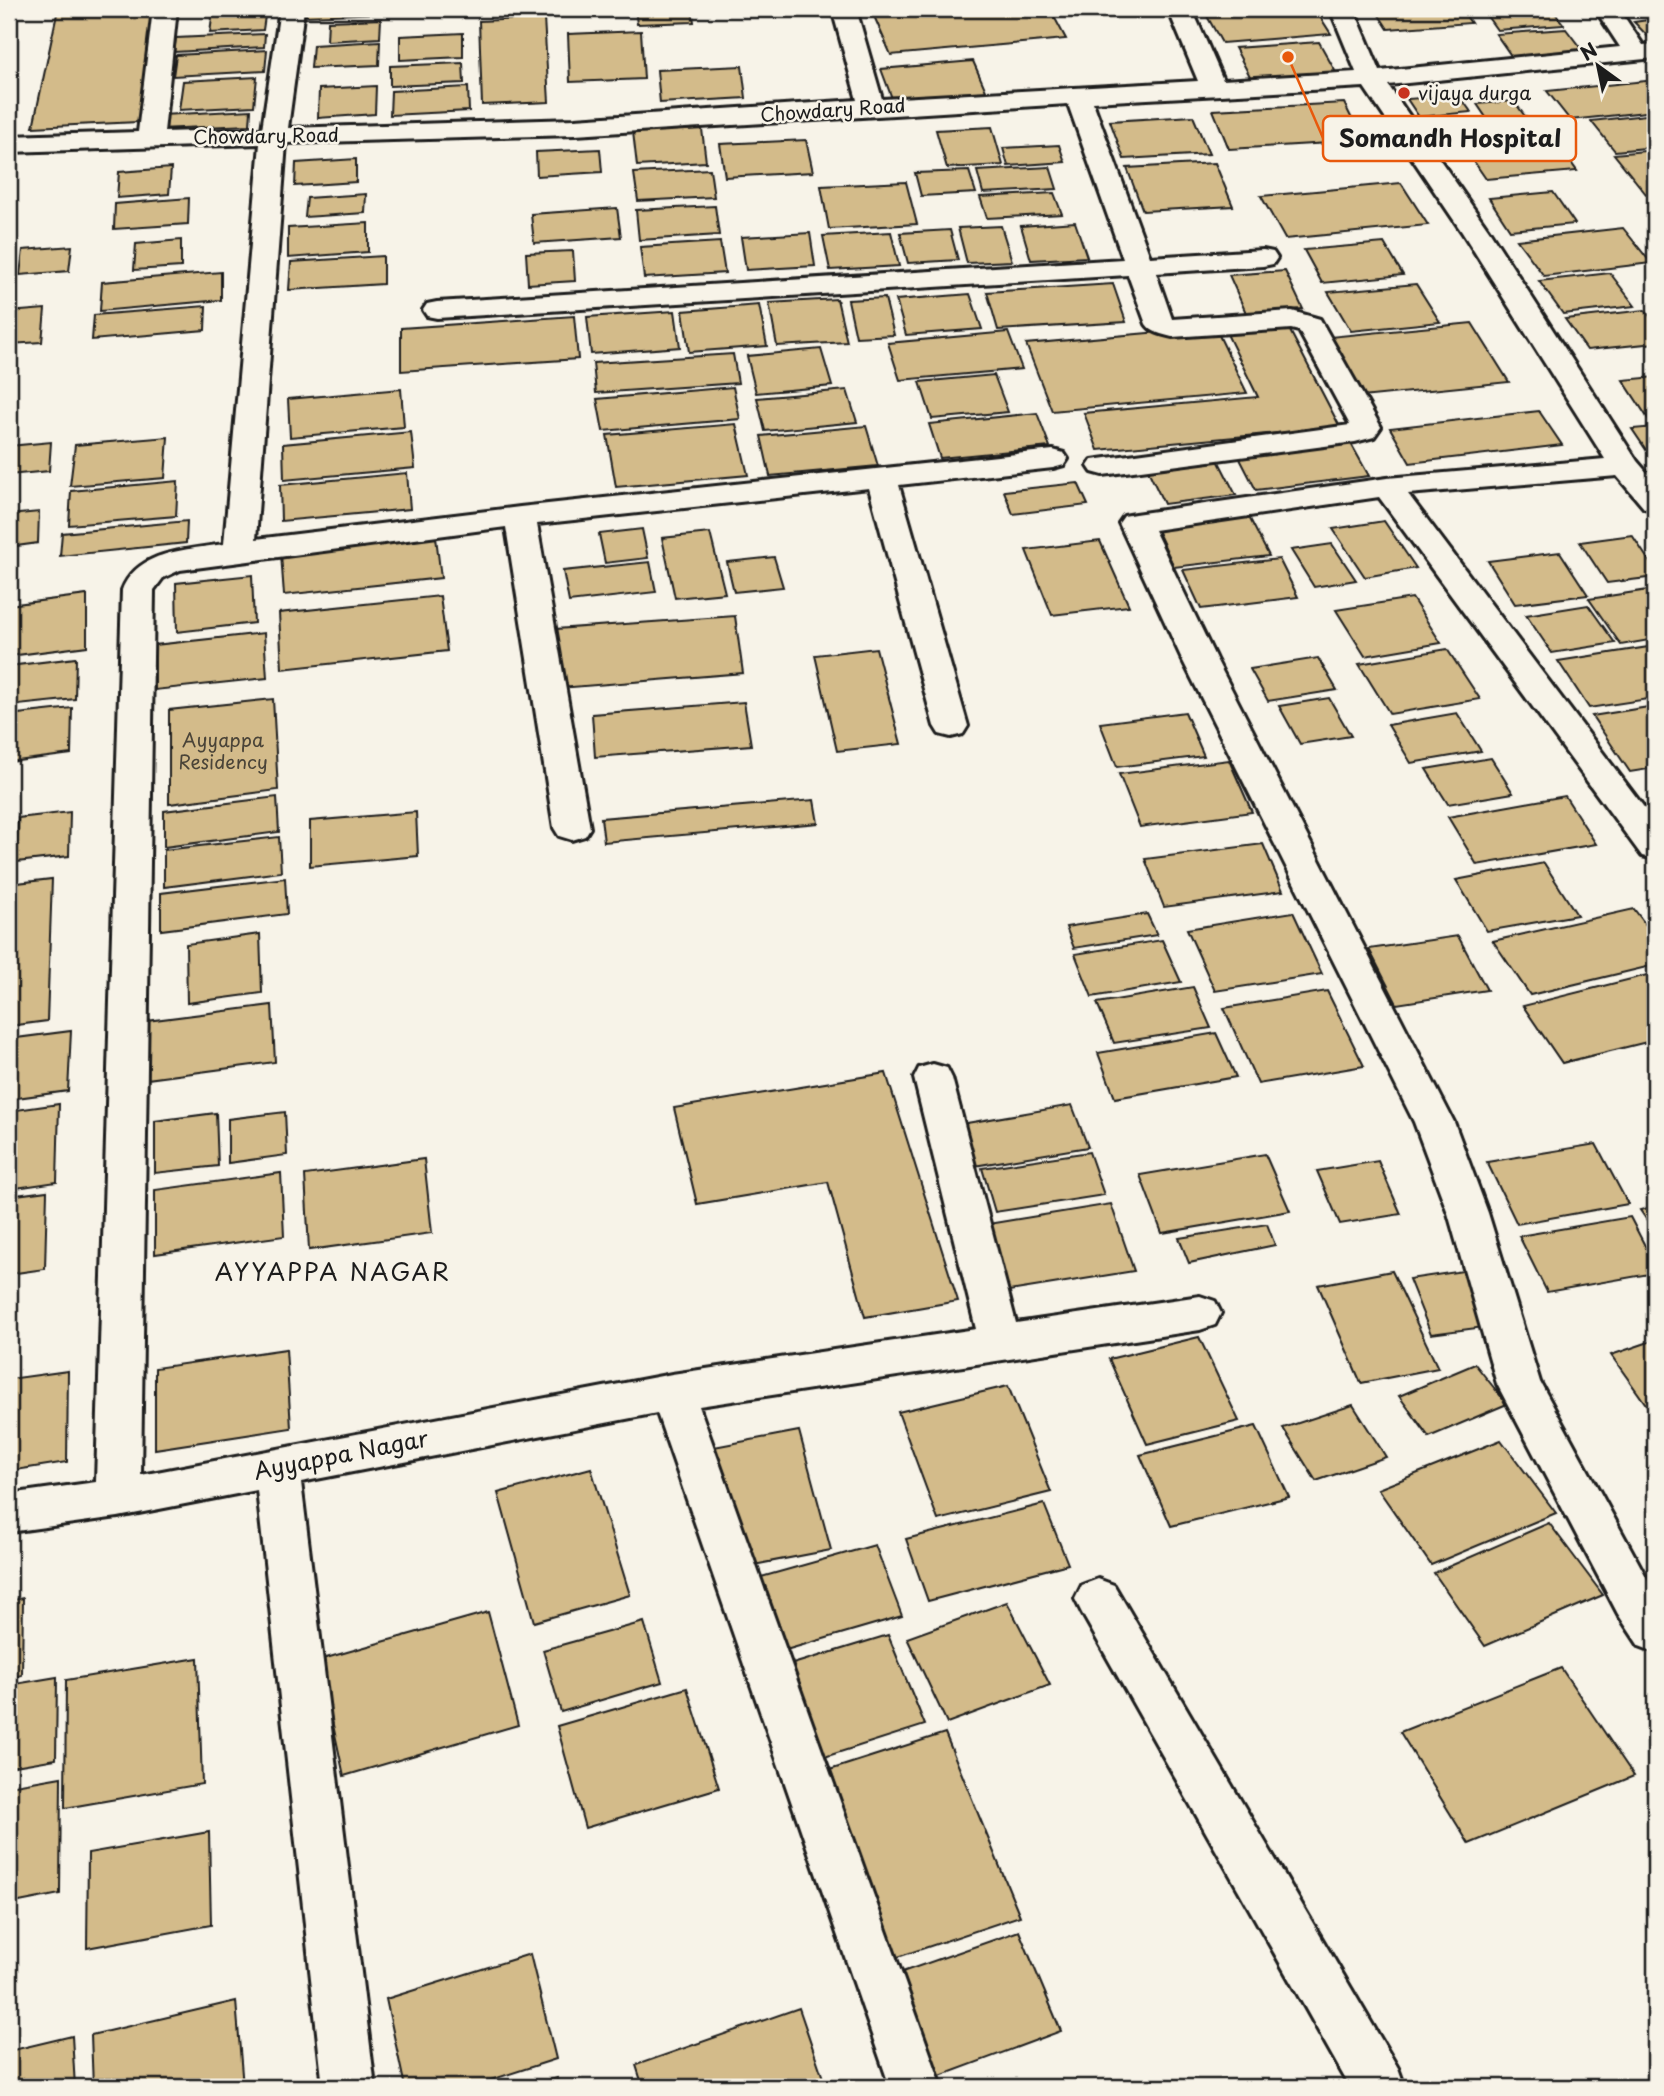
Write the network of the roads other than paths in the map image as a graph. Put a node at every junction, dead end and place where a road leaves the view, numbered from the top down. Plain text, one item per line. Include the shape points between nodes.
1 (165, 9) edge
2 (292, 9) edge
3 (845, 9) edge
4 (1180, 9) edge
5 (1342, 9) edge
6 (1607, 9) edge
7 (1646, 52) edge
8 (1371, 79) junction
9 (1214, 88) junction
10 (1078, 95) junction
11 (872, 107) junction
12 (274, 136) junction
13 (150, 139) junction
14 (9, 145) edge
15 (1263, 258) dead end
16 (1140, 267) junction
17 (437, 310) dead end
18 (1052, 459) dead end
19 (1103, 466) dead end
20 (1625, 466) junction
21 (882, 478) junction
22 (1387, 487) junction
23 (1655, 501) edge
24 (520, 516) junction
25 (239, 551) junction
26 (951, 726) dead end
27 (572, 828) dead end
28 (1655, 847) edge
29 (933, 1079) dead end
30 (1200, 1312) dead end
31 (1000, 1342) junction
32 (672, 1392) junction
33 (277, 1466) junction
34 (118, 1498) junction
35 (9, 1513) edge
36 (1098, 1598) dead end
37 (1655, 1631) edge
38 (349, 2087) edge
39 (916, 2087) edge
40 (1379, 2087) edge

1 - 13 street
2 - 12 street
3 - 11 street
4 - 9 street
5 - 8 street
6 - 7 street
7 - 8 street, Chowdary Road
8 - 9 street, Chowdary Road
8 - 20 street via 1476,232
9 - 10 street, Chowdary Road
10 - 11 street, Chowdary Road
10 - 16 street
11 - 12 street, Chowdary Road via 575,127
12 - 13 street, Chowdary Road
12 - 25 street
13 - 14 street, Chowdary Road
15 - 16 street
16 - 17 street
16 - 19 street via 1164,327 1292,320 1310,325 1366,427 1355,433
18 - 21 street
20 - 22 street
20 - 23 street
21 - 24 street
21 - 26 street
22 - 28 street
22 - 37 street via 1135,523 1434,1122 1468,1213 1519,1384
24 - 25 street
24 - 27 street
25 - 34 street via 172,562 152,571 138,590
29 - 31 street
30 - 31 street, Ayyappa Nagar
31 - 32 street, Ayyappa Nagar
32 - 33 street, Ayyappa Nagar
32 - 39 street
33 - 34 street, Ayyappa Nagar
33 - 38 street
34 - 35 street, Ayyappa Nagar
36 - 40 street

